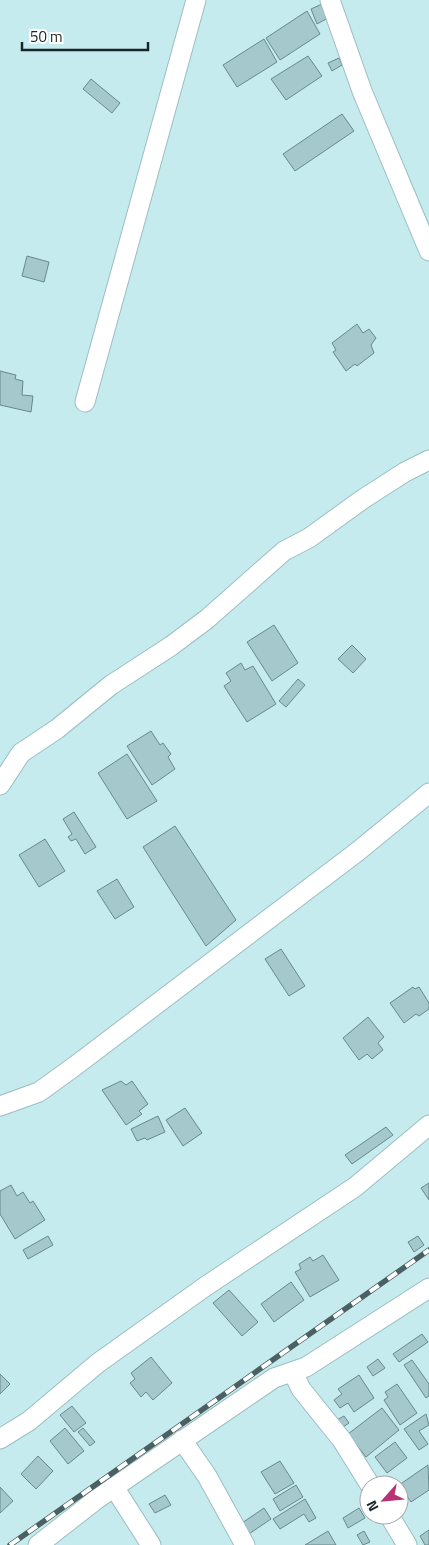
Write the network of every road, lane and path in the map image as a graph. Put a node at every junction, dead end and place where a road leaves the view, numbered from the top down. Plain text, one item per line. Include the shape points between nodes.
1 (196, 0) edge
2 (330, 0) edge
3 (429, 250) edge
4 (85, 402) dead end
5 (429, 460) edge
6 (0, 785) edge
7 (429, 793) edge
8 (0, 1106) edge
9 (429, 1125) edge
10 (429, 1288) edge
11 (293, 1372) junction
12 (0, 1439) edge
13 (182, 1440) junction
14 (364, 1475) edge
15 (114, 1487) junction
16 (395, 1525) edge
17 (38, 1545) edge
18 (151, 1545) edge
19 (245, 1545) edge
20 (407, 1545) edge

1 - 4 street
2 - 3 street via 362,91
5 - 6 street via 396,477 309,538 284,551 207,619 110,685 58,729 21,753
7 - 8 street via 350,858 76,1066 39,1092
9 - 12 street via 355,1187 206,1286 106,1357 29,1421
10 - 11 street via 306,1367
11 - 13 street via 274,1378
11 - 14 street
13 - 15 street
13 - 19 street via 207,1476
15 - 17 street
15 - 18 street
16 - 20 street

